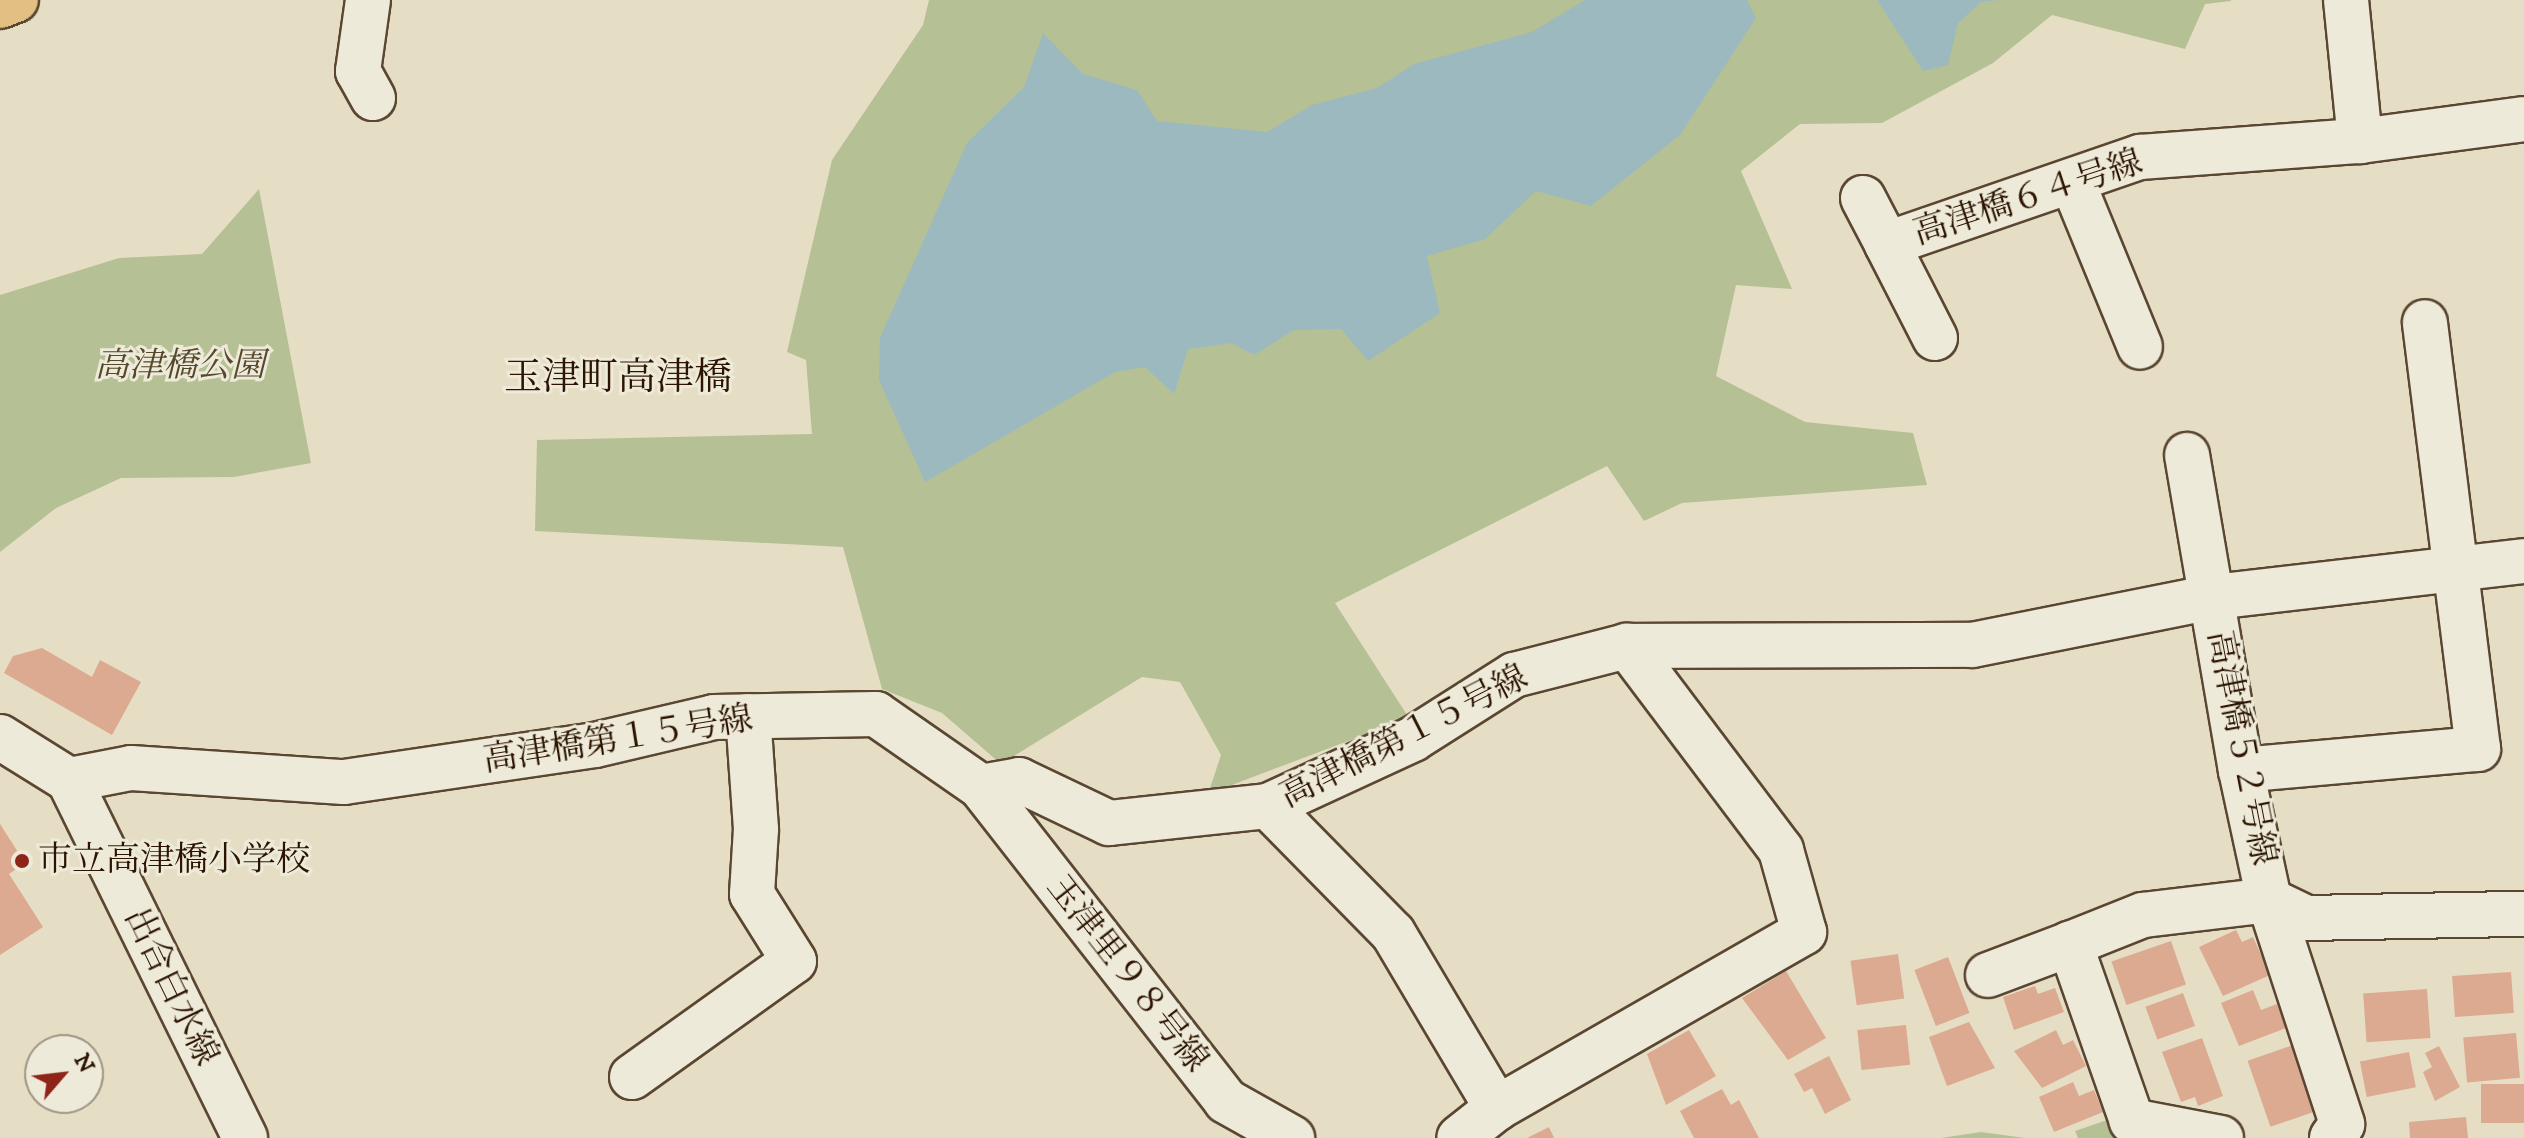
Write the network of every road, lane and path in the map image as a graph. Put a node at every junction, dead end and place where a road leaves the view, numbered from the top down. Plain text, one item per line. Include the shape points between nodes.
1 (16, 0) edge
2 (368, 0) edge
3 (2346, 0) edge
4 (0, 6) edge
5 (373, 98) dead end
6 (2524, 119) edge
7 (2360, 141) junction
8 (2072, 181) junction
9 (1863, 198) dead end
10 (1887, 244) junction
11 (2425, 322) dead end
12 (1935, 338) dead end
13 (2140, 347) dead end
14 (2187, 455) dead end
15 (2524, 561) edge
16 (2457, 569) junction
17 (2213, 597) junction
18 (1627, 646) junction
19 (748, 716) junction
20 (0, 737) edge
21 (2241, 770) junction
22 (69, 780) junction
23 (981, 787) junction
24 (1268, 806) junction
25 (2269, 900) junction
26 (2524, 914) edge
27 (2070, 944) junction
28 (1988, 975) dead end
29 (632, 1077) dead end
30 (1497, 1108) junction
31 (245, 1138) edge
32 (1292, 1138) edge
33 (1459, 1138) edge
34 (2221, 1138) edge
35 (2332, 1138) edge

1 - 4 main road
2 - 5 street via 358,71
3 - 7 street
6 - 7 street, 高津橋６４号線
7 - 8 street, 高津橋６４号線 via 2140,157
8 - 10 street, 高津橋６４号線
8 - 13 street
9 - 10 street, 高津橋６４号線
10 - 12 street, 高津橋６４号線
11 - 16 street
14 - 17 street, 高津橋５２号線
15 - 16 street, 高津橋第１５号線
16 - 17 street, 高津橋第１５号線
16 - 21 street via 2478,749
17 - 18 street, 高津橋第１５号線 via 1972,645
17 - 21 street, 高津橋５２号線
18 - 24 street, 高津橋第１５号線 via 1514,675 1413,739
18 - 30 street via 1781,850 1804,932
19 - 22 street, 高津橋第１５号線 via 344,782 131,768
19 - 23 street, 高津橋第１５号線 via 876,714
19 - 29 street via 756,829 752,894 794,961
20 - 22 street
21 - 25 street, 高津橋５２号線
22 - 31 street, 出合白水線
23 - 24 street, 高津橋第１５号線 via 1019,780 1109,823
23 - 32 street, 玉津里９８号線 via 1226,1101
24 - 30 street via 1393,933
25 - 26 street via 2306,918
25 - 27 street, 高津橋５２号線 via 2143,915
25 - 35 street, 高津橋５２号線 via 2342,1124
27 - 28 street, 高津橋５２号線
27 - 34 street via 2132,1121
30 - 33 street

